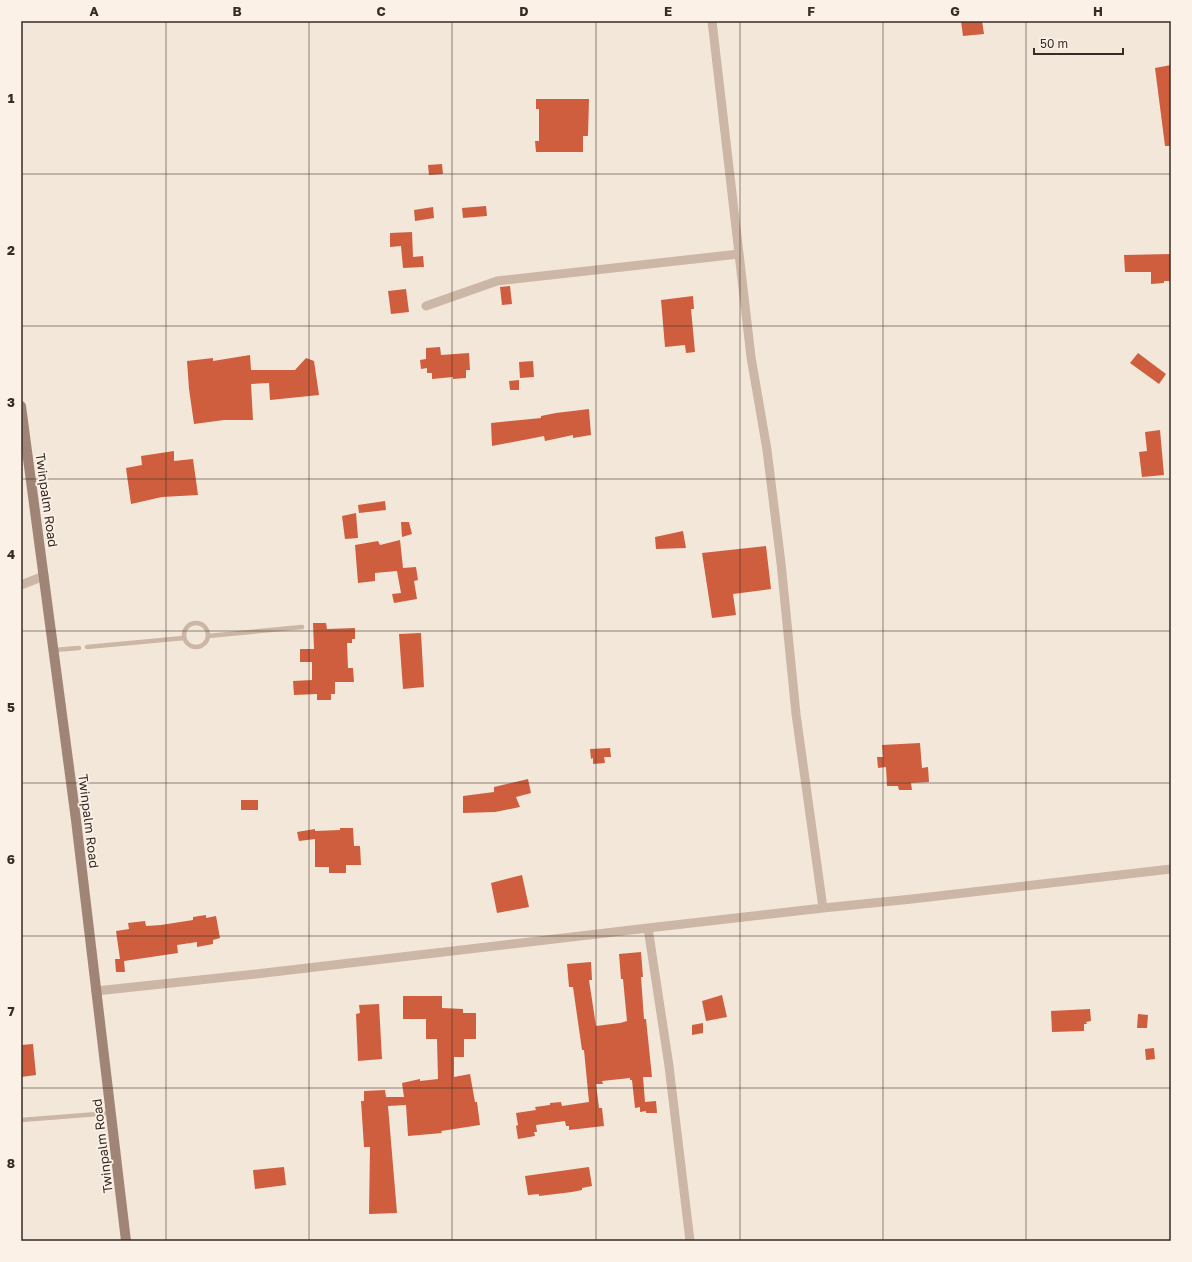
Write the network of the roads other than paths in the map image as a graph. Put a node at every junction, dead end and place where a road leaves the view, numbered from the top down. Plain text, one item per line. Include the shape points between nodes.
1 (712, 21) edge
2 (739, 254) junction
3 (426, 306) dead end
4 (21, 406) edge
5 (44, 576) junction
6 (21, 585) edge
7 (302, 627) dead end
8 (208, 636) junction
9 (184, 638) junction
10 (87, 647) dead end
11 (79, 648) dead end
12 (54, 650) junction
13 (1171, 868) edge
14 (823, 908) junction
15 (648, 928) junction
16 (96, 991) junction
17 (111, 1113) junction
18 (21, 1120) edge
19 (126, 1241) edge
20 (690, 1241) edge

1 - 2 street
2 - 3 street via 497,281
2 - 14 street via 751,357 767,450 797,721
4 - 5 main road, Twinpalm Road
5 - 6 street
5 - 12 main road, Twinpalm Road
7 - 8 lane
8 - 9 lane via 206,642 198,647 189,645
8 - 9 lane via 205,628 197,623 188,626
9 - 10 lane
11 - 12 lane
12 - 16 main road, Twinpalm Road
13 - 14 street
14 - 15 street
15 - 16 street
15 - 20 street via 669,1066
16 - 17 main road, Twinpalm Road
17 - 18 lane
17 - 19 main road, Twinpalm Road

